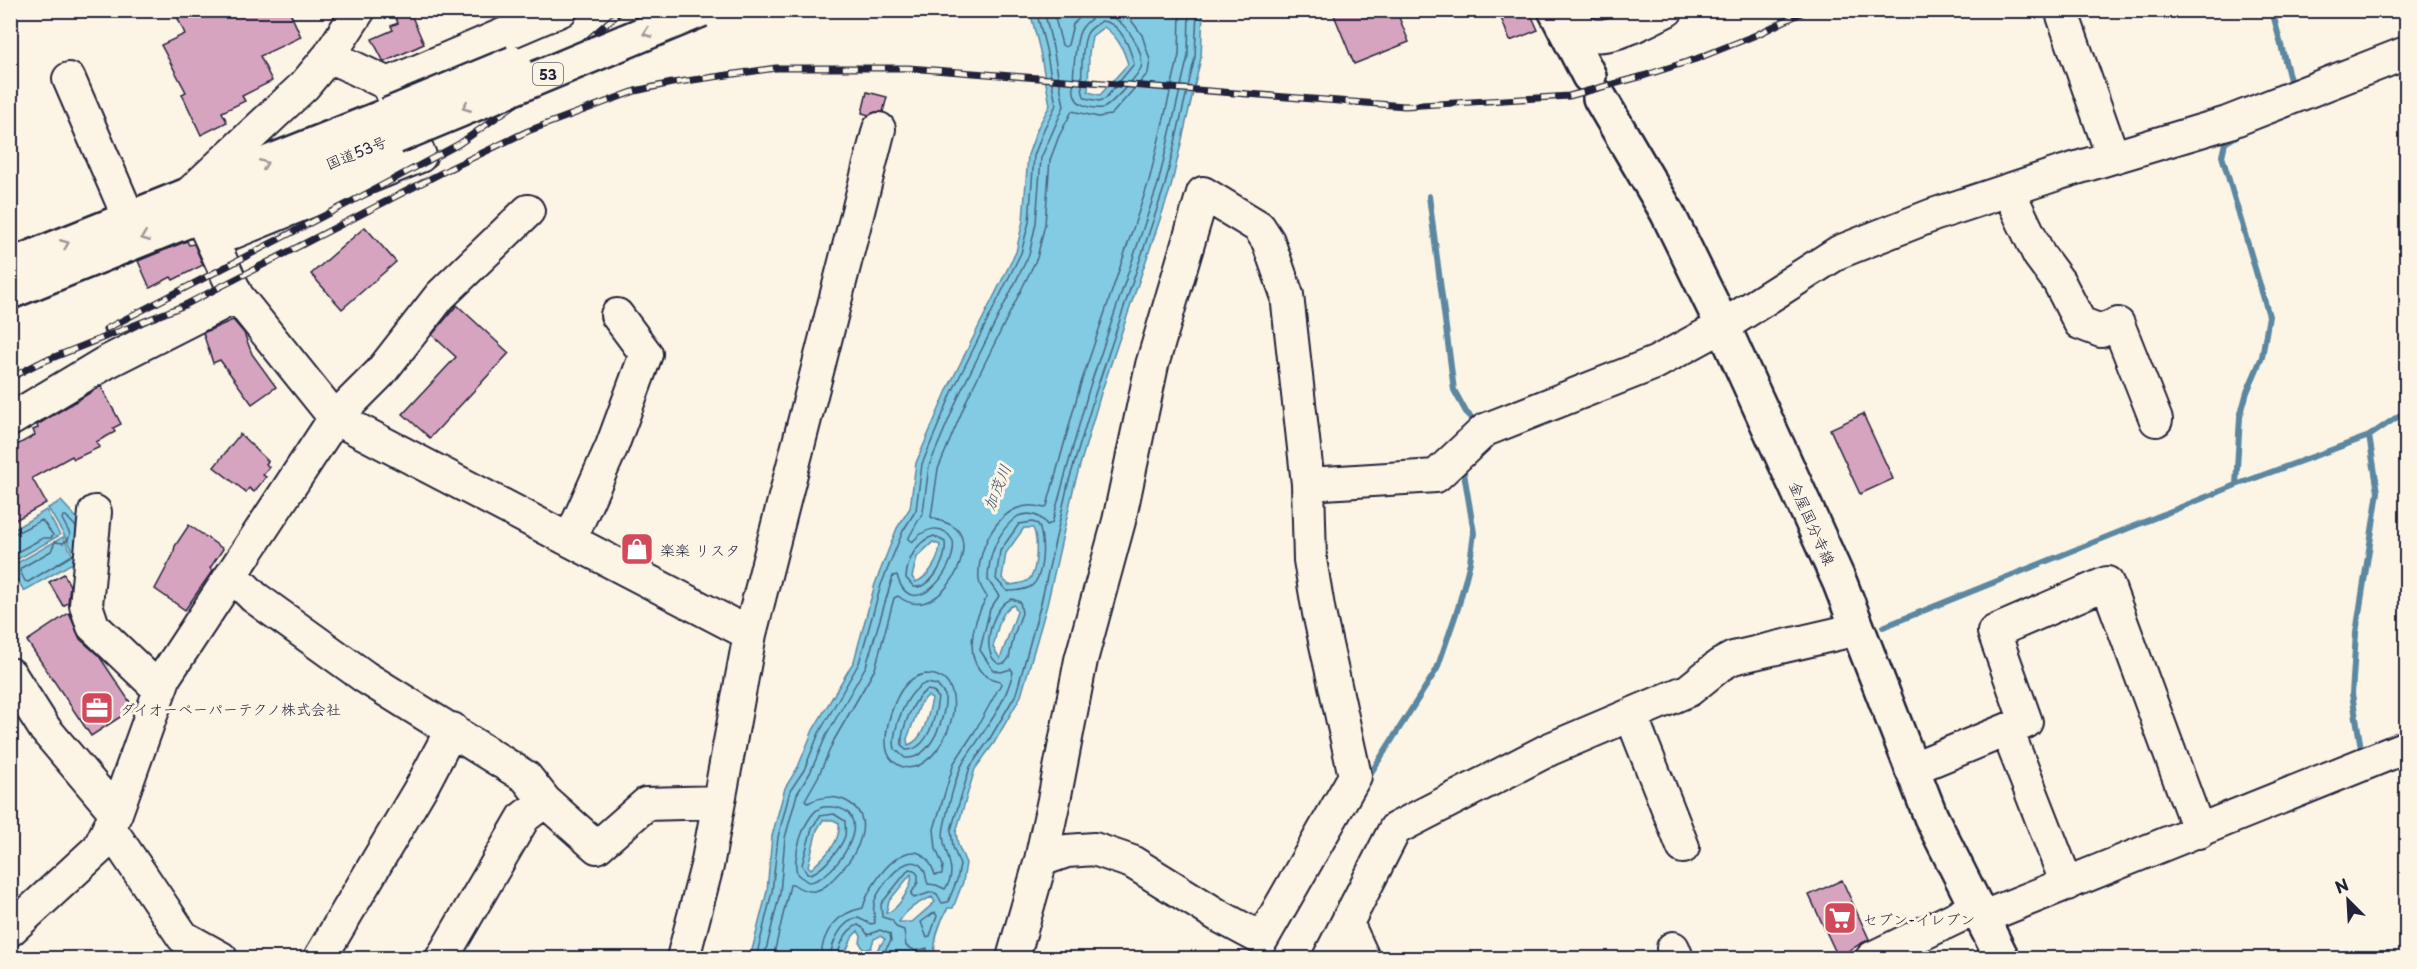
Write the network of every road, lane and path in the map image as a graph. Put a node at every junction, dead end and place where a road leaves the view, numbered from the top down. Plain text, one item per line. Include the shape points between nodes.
1 (359, 10) edge
2 (561, 10) edge
3 (640, 10) edge
4 (701, 10) edge
5 (1555, 10) edge
6 (1571, 10) edge
7 (1667, 10) edge
8 (2061, 10) edge
9 (2406, 53) edge
10 (329, 56) junction
11 (69, 79) dead end
12 (390, 112) junction
13 (879, 129) dead end
14 (2113, 157) junction
15 (2008, 190) junction
16 (528, 211) dead end
17 (200, 217) junction
18 (129, 218) junction
19 (10, 266) edge
20 (10, 292) edge
21 (237, 296) junction
22 (617, 315) dead end
23 (1724, 326) junction
24 (334, 418) junction
25 (10, 420) edge
26 (2156, 420) dead end
27 (1308, 484) junction
28 (95, 512) dead end
29 (570, 540) junction
30 (232, 575) junction
31 (1857, 629) junction
32 (750, 634) junction
33 (10, 674) edge
34 (160, 690) junction
35 (1631, 715) junction
36 (452, 729) junction
37 (2007, 730) junction
38 (2406, 747) edge
39 (1911, 769) junction
40 (545, 801) junction
41 (719, 802) junction
42 (113, 820) junction
43 (2199, 832) junction
44 (1683, 847) dead end
45 (1041, 860) junction
46 (2067, 884) junction
47 (1979, 913) junction
48 (1347, 923) junction
49 (10, 930) edge
50 (1258, 949) edge
51 (221, 958) edge
52 (320, 958) edge
53 (442, 958) edge
54 (683, 958) edge
55 (1012, 958) edge
56 (1329, 958) edge
57 (1363, 958) edge
58 (1872, 958) edge
59 (2002, 958) edge

1 - 10 street
2 - 12 street
3 - 12 main road, 国道53号 / 53, bridge
4 -> 12 main road, 国道53号 / 53, bridge
5 - 23 main road, 金屋国分寺線 via 1594,87 1667,212
6 - 7 street via 1583,30 1594,35 1623,30
8 - 14 street
9 - 14 street via 2227,123
10 - 12 street
10 - 17 street
11 - 18 street
12 - 17 main road, 国道53号 / 53
12 - 17 street via 420,156
13 - 32 street
14 - 15 street
15 - 23 street via 1833,254
15 - 26 street via 2039,255 2059,282 2080,323 2101,331 2118,324
16 - 24 street via 440,296 380,373
17 - 18 main road, 国道53号 / 53
17 -> 20 main road, 国道53号 / 53
17 - 21 street
19 -> 18 main road, 国道53号 / 53
21 - 24 street
21 - 25 street via 105,363
22 - 29 street via 646,354 612,446
23 - 27 street via 1655,363 1485,430 1436,476
23 - 31 main road, 金屋国分寺線
24 - 29 street
24 - 30 street
27 - 45 street via 1287,295 1272,252 1259,227 1203,193 1152,364 1119,520 1081,660
27 - 50 street via 1312,571 1355,776
28 - 34 street via 86,604 93,626
29 - 32 street
30 - 34 street via 165,676
30 - 36 street via 254,597 365,677
31 - 35 street via 1733,658 1689,690
31 - 39 main road, 金屋国分寺線
32 - 41 street
33 - 42 street via 45,729
34 - 42 street
35 - 44 street
35 - 48 street via 1551,749 1395,829
36 - 40 street via 526,777
36 - 52 street
37 - 39 street
37 - 43 street via 2026,722 1994,632 2107,584
37 - 46 street
38 - 43 street
39 - 47 main road, 金屋国分寺線
40 - 41 street via 597,847 646,804
40 - 53 street via 524,817
41 - 54 street
42 - 49 street via 99,848
42 - 51 street via 183,937
43 - 46 street
45 - 50 street via 1067,851 1094,849 1132,862 1219,916
45 - 55 street
46 - 47 street
47 - 58 street
47 - 59 main road, 金屋国分寺線
48 - 56 street
48 - 57 street

